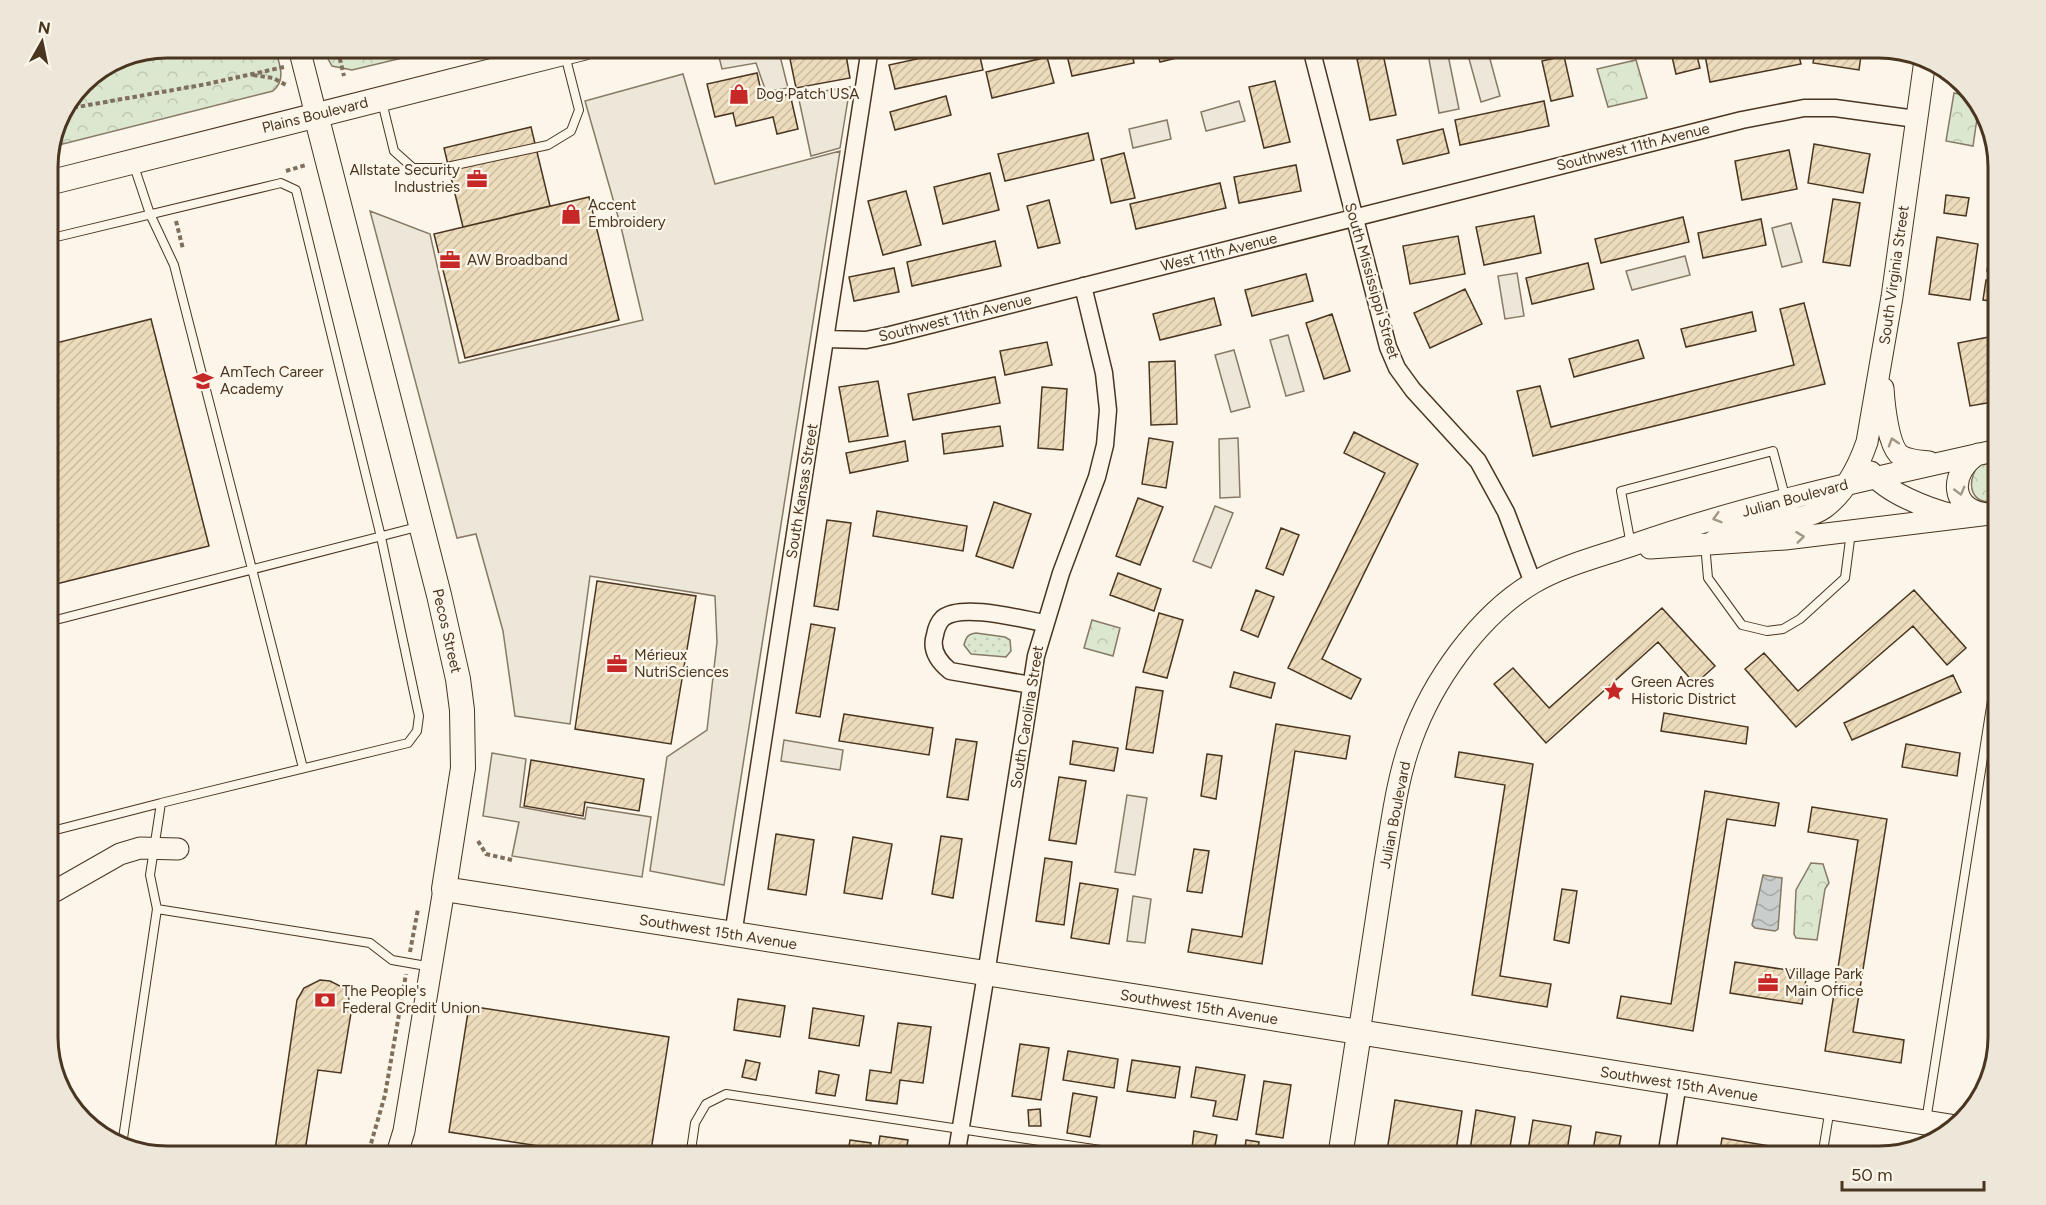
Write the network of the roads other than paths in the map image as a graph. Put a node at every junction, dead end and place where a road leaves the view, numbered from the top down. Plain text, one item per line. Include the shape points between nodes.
1 (1314, 58) edge
2 (302, 59) edge
3 (539, 59) edge
4 (575, 59) edge
5 (868, 59) edge
6 (1924, 69) edge
7 (381, 98) junction
8 (316, 114) junction
9 (1916, 119) junction
10 (133, 162) junction
11 (59, 180) edge
12 (150, 214) junction
13 (1354, 218) junction
14 (59, 236) edge
15 (1083, 286) junction
16 (825, 339) junction
17 (1883, 350) junction
18 (1868, 442) junction
19 (1988, 452) edge
20 (1942, 462) junction
21 (1875, 477) junction
22 (1846, 484) junction
23 (1786, 500) junction
24 (1987, 513) edge
25 (1987, 515) edge
26 (1971, 517) junction
27 (421, 526) junction
28 (1851, 531) junction
29 (381, 537) junction
30 (1707, 544) junction
31 (1631, 545) junction
32 (1596, 558) junction
33 (253, 570) junction
34 (1533, 583) junction
35 (59, 619) edge
36 (1044, 623) junction
37 (1031, 685) junction
38 (1988, 728) edge
39 (303, 768) junction
40 (161, 802) junction
41 (59, 829) edge
42 (154, 847) junction
43 (177, 849) dead end
44 (59, 889) edge
45 (444, 889) junction
46 (157, 909) junction
47 (733, 935) junction
48 (432, 967) junction
49 (986, 974) junction
50 (1359, 1033) junction
51 (1678, 1083) junction
52 (1830, 1107) junction
53 (1926, 1123) junction
54 (1943, 1125) edge
55 (961, 1129) junction
56 (123, 1137) edge
57 (399, 1146) edge
58 (692, 1146) edge
59 (958, 1146) edge
60 (1058, 1146) edge
61 (1342, 1146) edge
62 (1668, 1146) edge
63 (1824, 1146) edge

1 - 13 street, South Mississippi Street
2 - 8 street
3 - 7 main road, Plains Boulevard
4 - 7 lane via 579,110 571,131 548,145 442,168 413,168 394,152
5 - 16 street, South Kansas Street
6 - 9 street, South Virginia Street
7 - 8 main road, Plains Boulevard
8 - 10 main road, Plains Boulevard
8 - 27 main road, Pecos Street
9 - 13 street, Southwest 11th Avenue via 1835,108 1804,108 1742,120
9 - 17 street, South Virginia Street
10 - 11 main road, Plains Boulevard
10 - 12 lane
12 - 14 lane
12 - 29 lane via 281,183 296,190
12 - 33 lane via 174,266
13 - 15 street, West 11th Avenue
13 - 34 street, South Mississippi Street via 1397,368 1478,461 1506,512
15 - 16 street, Southwest 11th Avenue via 866,340
15 - 36 street, South Carolina Street via 1104,373 1108,410 1105,445
16 - 47 street, South Kansas Street
17 - 18 street, South Virginia Street
20 -> 17 street via 1914,461 1893,447 1884,404
18 - 21 street via 1866,461
18 - 22 street, South Virginia Street via 1860,464
19 - 20 street, Julian Boulevard
19 -> 24 street via 1968,460 1961,469 1957,489 1972,510
20 - 21 street, Julian Boulevard
21 - 22 street, Julian Boulevard
21 - 26 street via 1917,503
22 - 23 street, Julian Boulevard
22 - 30 street, South Virginia Street via 1824,508 1809,515 1744,528
23 -> 31 street, Julian Boulevard
23 - 31 lane via 1773,451 1621,491
25 - 26 street, Julian Boulevard
26 - 28 street, Julian Boulevard
27 - 29 lane
27 - 45 main road, Pecos Street via 451,644 462,710 463,768
30 -> 28 street, Julian Boulevard
28 - 30 lane via 1845,578 1800,619 1783,629 1767,631 1742,625 1708,578
29 - 33 lane
29 - 39 lane via 419,716 417,731 408,743
30 - 32 street, Julian Boulevard
31 - 32 street, Julian Boulevard
32 - 34 street, Julian Boulevard
33 - 35 lane
33 - 39 lane
34 - 50 street, Julian Boulevard via 1499,610 1458,655 1431,693 1410,742 1394,806
36 - 37 street, South Carolina Street
36 - 37 street via 959,612 943,619 934,638 939,662 950,671
37 - 49 street, South Carolina Street
38 - 53 lane
39 - 40 lane
40 - 41 lane
40 - 42 lane
42 - 43 street
42 - 44 street via 120,854
42 - 46 lane via 150,875
45 - 47 main road, Southwest 15th Avenue
45 - 48 street, Pecos Street
46 - 48 lane via 370,943 392,960
46 - 56 lane
47 - 49 main road, Southwest 15th Avenue
48 - 57 street, Pecos Street
49 - 50 main road, Southwest 15th Avenue
49 - 55 street, South Carolina Street
50 - 51 main road, Southwest 15th Avenue
50 - 61 main road, Julian Boulevard
51 - 52 main road, Southwest 15th Avenue
51 - 62 street
52 - 53 main road, Southwest 15th Avenue
52 - 63 lane
53 - 54 main road, Southwest 15th Avenue
55 - 58 lane via 726,1094 706,1104 695,1123
55 - 59 street, South Carolina Street
55 - 60 lane

